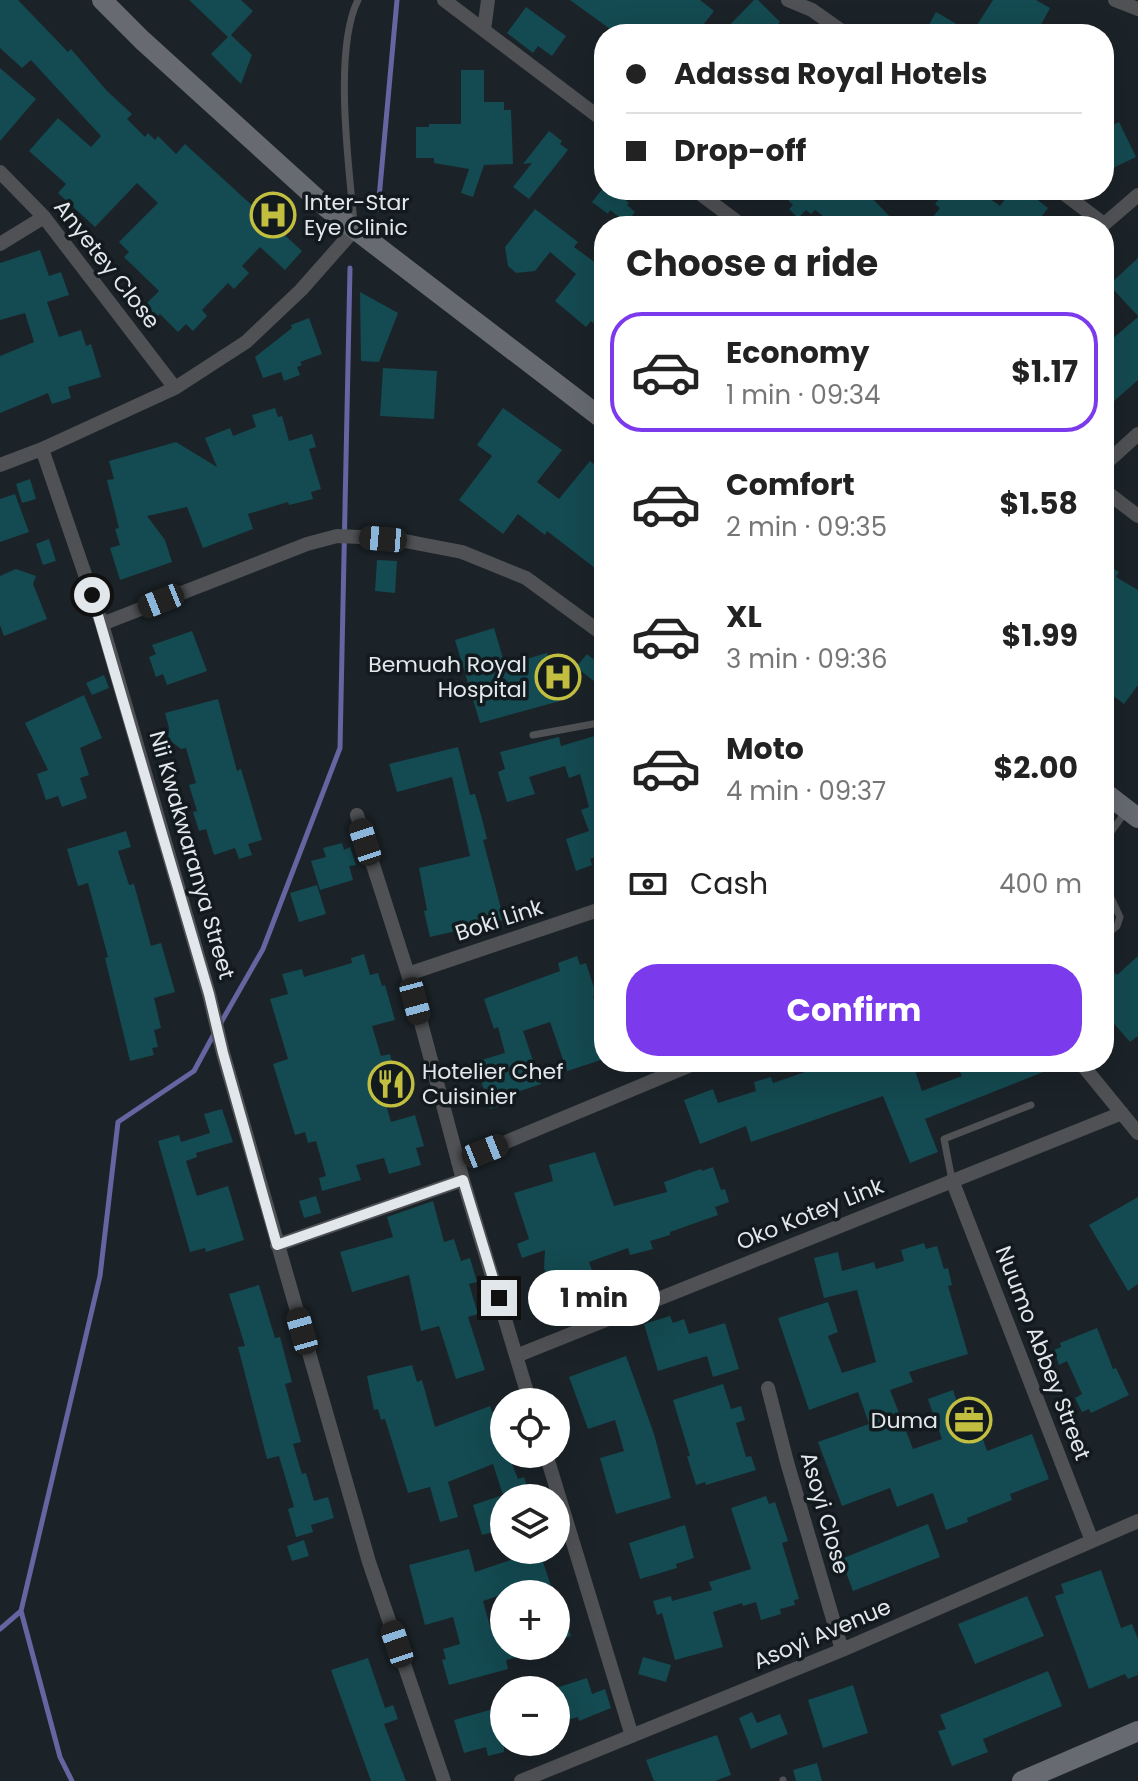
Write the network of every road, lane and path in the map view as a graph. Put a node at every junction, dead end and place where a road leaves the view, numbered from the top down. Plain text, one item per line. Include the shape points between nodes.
1 (102, 0) edge
2 (358, 0) edge
3 (444, 0) edge
4 (488, 0) edge
5 (788, 0) edge
6 (1115, 0) edge
7 (1138, 9) edge
8 (832, 24) edge
9 (484, 30) junction
10 (594, 113) edge
11 (0, 172) edge
12 (1138, 195) edge
13 (708, 200) edge
14 (1072, 200) edge
15 (730, 216) edge
16 (1092, 216) edge
17 (1114, 216) edge
18 (44, 217) junction
19 (354, 230) junction
20 (0, 244) edge
21 (175, 388) junction
22 (594, 412) edge
23 (1138, 434) edge
24 (42, 449) junction
25 (1114, 456) edge
26 (0, 465) edge
27 (1114, 498) edge
28 (1138, 516) edge
29 (102, 624) junction
30 (594, 628) edge
31 (594, 724) edge
32 (533, 735) dead end
33 (1114, 800) edge
34 (1133, 814) edge
35 (357, 815) dead end
36 (1114, 832) edge
37 (1114, 904) edge
38 (594, 911) edge
39 (1114, 929) edge
40 (408, 974) junction
41 (674, 1072) edge
42 (1088, 1072) edge
43 (1031, 1105) dead end
44 (1122, 1113) junction
45 (1138, 1133) edge
46 (458, 1162) junction
47 (463, 1180) junction
48 (952, 1180) junction
49 (277, 1245) junction
50 (516, 1356) junction
51 (526, 1388) edge
52 (768, 1388) dead end
53 (550, 1468) edge
54 (1138, 1521) edge
55 (1092, 1541) junction
56 (842, 1650) junction
57 (1138, 1731) edge
58 (632, 1736) junction
59 (444, 1781) edge
60 (521, 1781) edge
61 (1022, 1781) edge

1 - 19 main road
2 - 19 lane via 347,37 345,109
3 - 9 street
4 - 9 street
5 - 8 street
6 - 7 street
9 - 10 street
11 - 18 street, Anyetey Close
12 - 17 street
13 - 15 street
14 - 16 street
18 - 20 street
18 - 21 street, Anyetey Close
19 - 21 street via 246,342
19 - 22 main road
21 - 24 street
23 - 25 street
24 - 26 street
24 - 29 street, Nii Kwakwaranya Street
27 - 28 street
29 - 30 street via 337,536 462,552 526,578
29 - 49 street, Nii Kwakwaranya Street
31 - 32 lane
33 - 34 main road
34 - 36 lane
35 - 40 street
37 - 39 lane via 1120,917
38 - 40 street, Boki Link
40 - 46 street
41 - 46 street
42 - 44 street
43 - 48 lane via 944,1139
44 - 45 street
44 - 48 street, Oko Kotey Link
46 - 47 street
47 - 49 street
47 - 50 street
48 - 50 street, Oko Kotey Link
48 - 55 street, Nuumo Abbey Street
49 - 59 street, Nii Kwakwaranya Street via 369,1562
50 - 51 street
52 - 56 street, Asoyi Close
53 - 58 street
54 - 55 street, Asoyi Avenue
55 - 56 street, Asoyi Avenue
56 - 58 street, Asoyi Avenue
57 - 61 main road
58 - 60 street, Asoyi Avenue

